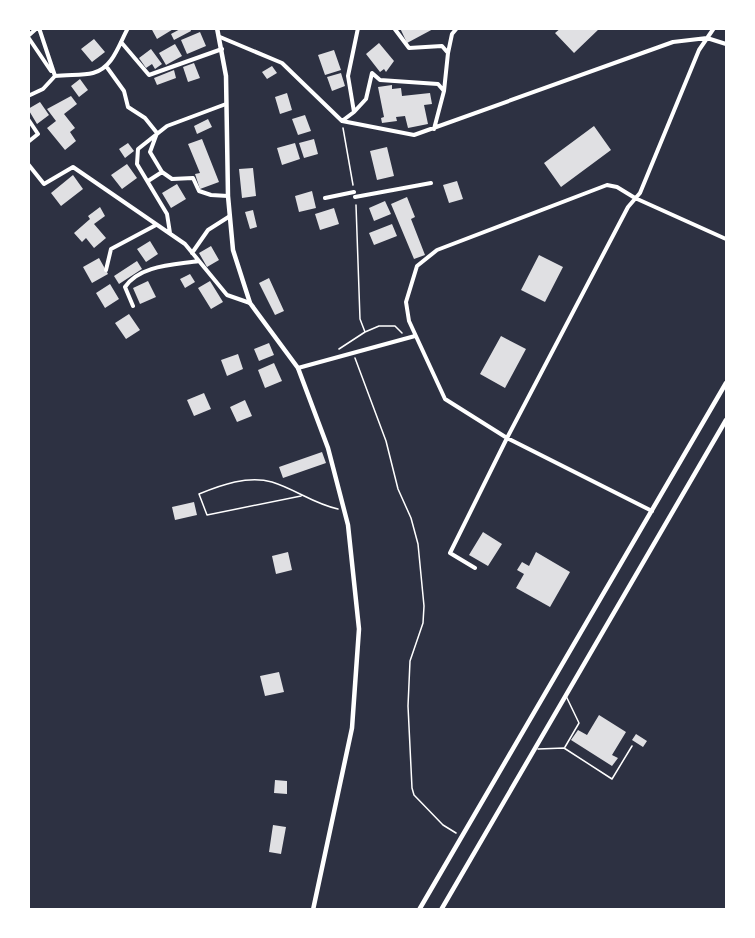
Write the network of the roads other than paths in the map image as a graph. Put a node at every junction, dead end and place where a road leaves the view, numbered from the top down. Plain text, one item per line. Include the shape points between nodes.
1 (38, 28) edge
2 (128, 28) edge
3 (217, 28) edge
4 (358, 28) edge
5 (394, 28) edge
6 (457, 28) edge
7 (714, 28) edge
8 (28, 36) edge
9 (219, 37) junction
10 (707, 38) junction
11 (121, 42) junction
12 (726, 44) edge
13 (222, 49) junction
14 (448, 53) junction
15 (106, 66) junction
16 (54, 76) junction
17 (444, 91) junction
18 (28, 96) edge
19 (226, 104) junction
20 (354, 112) junction
21 (28, 119) edge
22 (342, 121) junction
23 (434, 129) junction
24 (157, 134) junction
25 (28, 142) edge
26 (28, 164) edge
27 (162, 172) junction
28 (148, 181) junction
29 (431, 183) dead end
30 (228, 196) junction
31 (325, 198) dead end
32 (635, 198) junction
33 (230, 216) junction
34 (157, 225) junction
35 (170, 234) junction
36 (726, 239) edge
37 (192, 253) junction
38 (199, 261) junction
39 (106, 270) dead end
40 (250, 303) junction
41 (133, 306) dead end
42 (416, 336) junction
43 (297, 368) junction
44 (726, 383) edge
45 (726, 420) edge
46 (507, 438) junction
47 (652, 511) junction
48 (476, 568) dead end
49 (566, 695) junction
50 (632, 746) dead end
51 (564, 748) junction
52 (534, 749) junction
53 (313, 909) edge
54 (419, 909) edge
55 (441, 909) edge

1 - 8 street
1 - 16 street
2 - 11 street
3 - 9 street
4 - 20 street via 348,75
5 - 14 street via 409,48 441,46
6 - 14 street
7 - 10 street
8 - 16 street
9 - 13 street
9 - 22 street via 282,63
10 - 12 street
10 - 23 street via 673,42
10 - 32 street
11 - 13 street via 149,75
11 - 15 street
13 - 19 street
14 - 17 street
15 - 16 street via 93,73
15 - 24 street via 124,91 128,107 146,118
16 - 18 street via 44,89
17 - 20 street via 438,84 380,80 372,73 366,99
17 - 23 street
19 - 24 street via 167,126
19 - 30 street
20 - 22 street
21 - 25 street via 39,135
22 - 23 street via 414,135
24 - 27 street via 150,152
24 - 28 street via 138,149 136,156
26 - 34 street via 44,184 73,167
27 - 28 street
27 - 30 street via 172,180 193,178 199,191
28 - 35 street via 167,214
29 - 31 street
30 - 33 street
32 - 36 street
32 - 42 street via 607,185 437,250 417,266 406,302
32 - 46 street
33 - 37 street via 208,230
33 - 40 street via 233,250
34 - 35 street
34 - 39 street via 111,249
35 - 37 street
37 - 38 street
38 - 40 street via 227,295
38 - 41 street via 147,270 130,280 125,288
40 - 43 street
42 - 43 street
42 - 46 street via 445,399
43 - 53 street via 328,448 344,511 359,629 352,728
44 - 47 street
45 - 49 street
46 - 47 street
46 - 48 street via 450,553
47 - 54 street
49 - 51 lane via 579,723
49 - 52 street
50 - 51 lane via 612,779
51 - 52 lane
52 - 55 street

